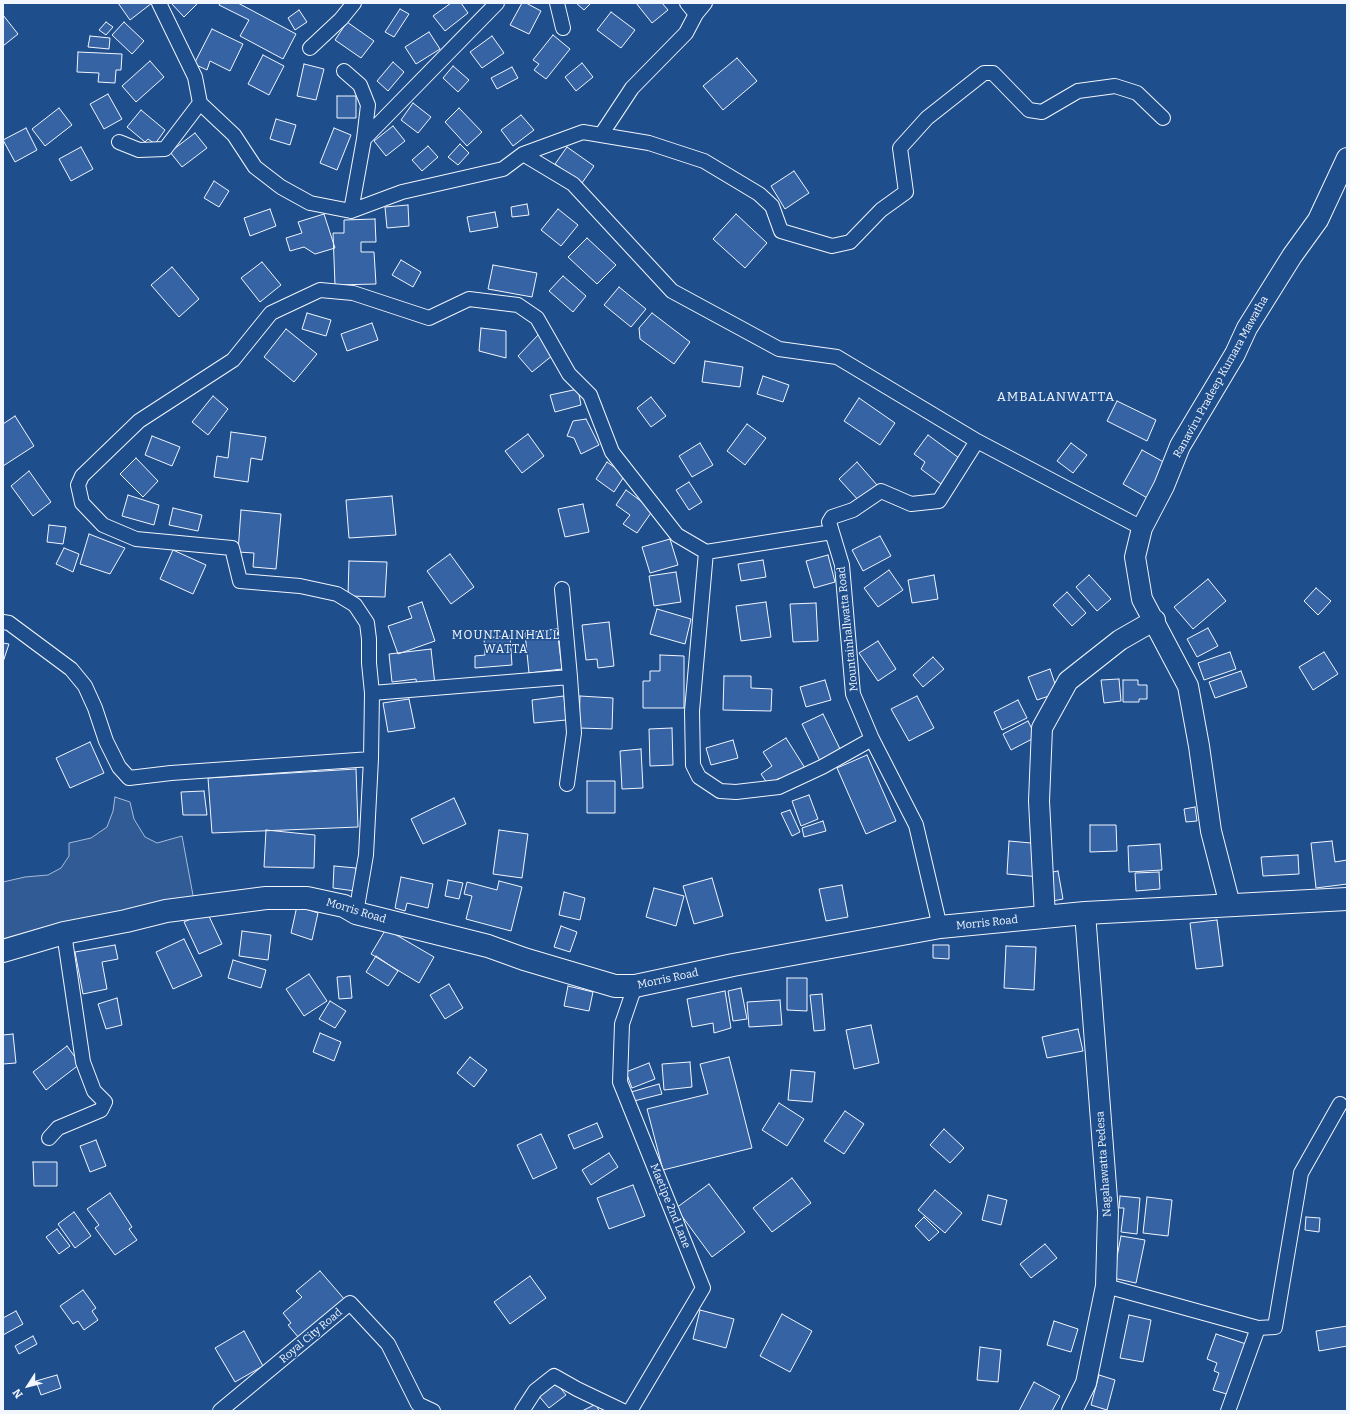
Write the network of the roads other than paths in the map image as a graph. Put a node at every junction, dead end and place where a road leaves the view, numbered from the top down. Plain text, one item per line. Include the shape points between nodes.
1 (159, 3) edge
2 (354, 3) edge
3 (497, 3) edge
4 (558, 3) edge
5 (687, 3) edge
6 (705, 3) edge
7 (696, 14) junction
8 (563, 28) dead end
9 (310, 48) dead end
10 (344, 71) dead end
11 (200, 103) junction
12 (1163, 118) dead end
13 (601, 135) junction
14 (364, 139) junction
15 (119, 142) dead end
16 (523, 154) junction
17 (1347, 158) edge
18 (351, 211) junction
19 (977, 441) junction
20 (1142, 528) junction
21 (832, 532) junction
22 (706, 552) junction
23 (562, 589) dead end
24 (1155, 620) junction
25 (3, 622) edge
26 (570, 677) junction
27 (372, 693) junction
28 (872, 740) junction
29 (371, 759) junction
30 (567, 784) dead end
31 (1347, 899) edge
32 (1230, 905) junction
33 (356, 913) junction
34 (1085, 913) junction
35 (1046, 917) junction
36 (940, 927) junction
37 (64, 933) junction
38 (3, 951) edge
39 (635, 986) junction
40 (1340, 1104) dead end
41 (49, 1138) dead end
42 (1106, 1286) junction
43 (1258, 1328) junction
44 (220, 1411) edge
45 (433, 1411) edge
46 (522, 1411) edge
47 (623, 1411) edge
48 (630, 1411) edge
49 (1072, 1411) edge
50 (1228, 1411) edge

1 - 11 street via 194,76
2 - 9 street
3 - 14 street
4 - 8 street
5 - 7 street
6 - 7 street
7 - 13 street via 686,33 632,88
10 - 14 street via 360,85 368,105
11 - 15 street via 165,149 138,150
11 - 18 street via 234,135 255,167 281,187 310,203
12 - 13 street via 1137,93 1115,86 1078,90 1042,112 1028,110 993,73 984,73 927,118 900,148 906,192 881,210 850,242 832,246 781,231 772,206 759,194 704,161 650,143
13 - 16 street via 583,132
14 - 18 street
16 - 18 street via 503,169 402,192
16 - 19 street via 573,184 672,291 780,349 837,358
17 - 20 street, Ranaviru Pradeep Kumara Mawatha via 1318,220 1247,328 1235,354 1180,446 1164,486
19 - 20 street
19 - 21 street via 939,501 911,504 881,491 853,510 832,517 829,522
20 - 24 street, Ranaviru Pradeep Kumara Mawatha via 1134,557 1142,599
21 - 22 street
21 - 28 street, Mountainhallwatta Road via 842,565 853,694
22 - 27 street via 677,535 612,452 590,395 570,374 538,318 518,305 469,299 429,318 352,293 320,290 271,313 233,360 139,421 82,476 78,486 82,503 103,525 136,539 232,548 240,581 300,586 337,594 355,605 367,623
22 - 28 street via 692,711 694,765 699,776 720,791 736,792 779,787
23 - 26 street
24 - 32 street, Ranaviru Pradeep Kumara Mawatha via 1188,686 1211,831
24 - 35 street via 1120,640 1068,681 1042,728 1039,801
25 - 29 street via 9,623 71,669 85,686 118,767 129,778
26 - 27 street
26 - 30 street via 574,733
27 - 29 street
28 - 36 street, Mountainhallwatta Road via 916,825
29 - 33 street via 366,855
31 - 32 main road, Morris Road
32 - 34 main road, Morris Road
33 - 37 main road, Morris Road via 344,906 308,898 266,898 166,911
33 - 39 main road, Morris Road via 488,946 615,986
34 - 35 main road, Morris Road
34 - 42 street, Nagahawatta Pedesa via 1108,1212
35 - 36 main road, Morris Road
36 - 39 main road, Morris Road via 733,965
37 - 38 main road, Morris Road
37 - 41 street via 83,1062 94,1091 105,1102 101,1110 58,1128
39 - 48 street, Maetipe 2nd Lane via 622,1024 620,1082 703,1288
40 - 43 street via 1301,1173 1276,1327
42 - 43 street
42 - 49 street, Nagahawatta Pedesa via 1086,1383
43 - 50 street
44 - 45 street, Royal City Road via 350,1303 388,1344 418,1404
46 - 47 street via 535,1391 554,1376

